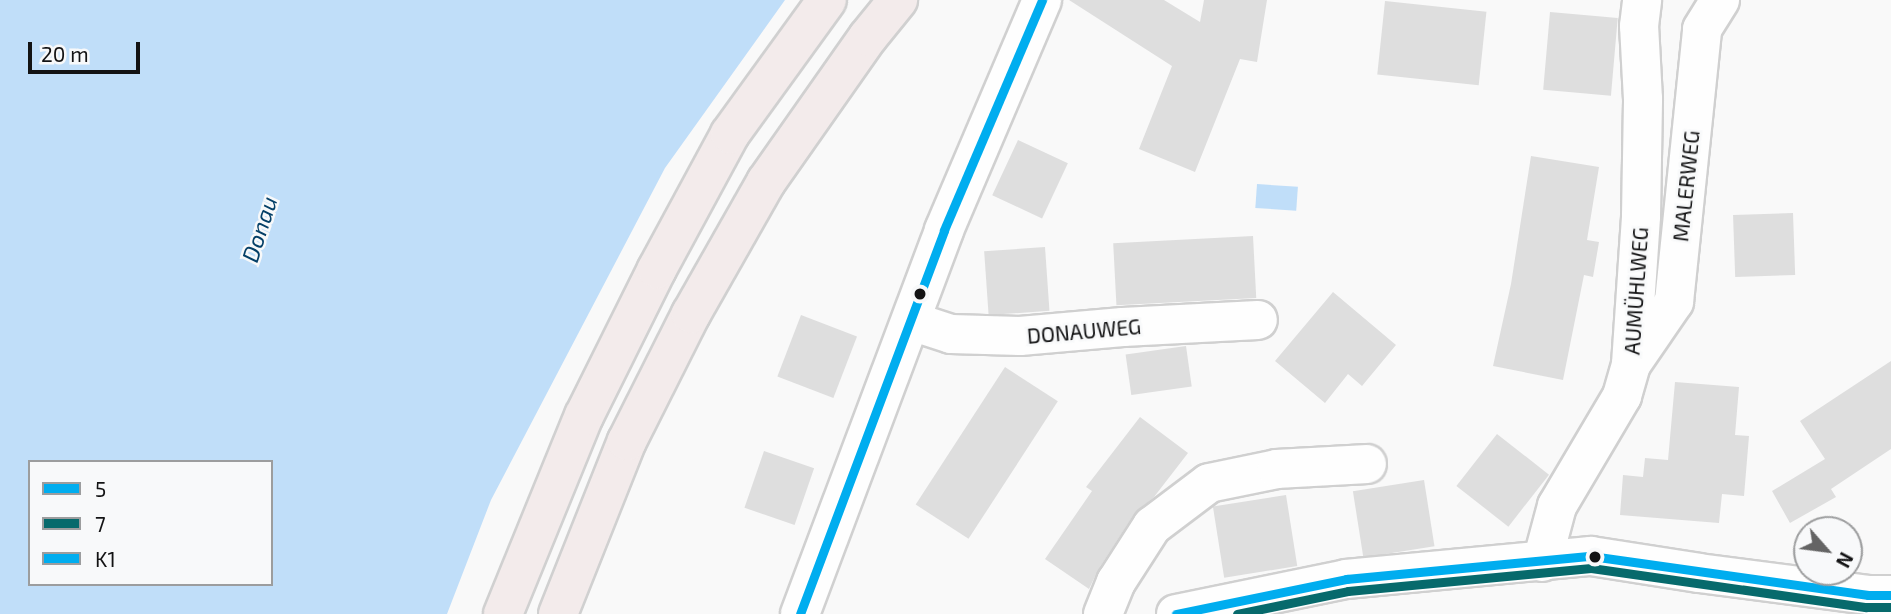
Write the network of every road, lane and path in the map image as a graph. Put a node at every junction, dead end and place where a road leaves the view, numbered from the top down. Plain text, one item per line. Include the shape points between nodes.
1 (827, 0) edge
2 (898, 0) edge
3 (1042, 0) edge
4 (1642, 0) edge
5 (1720, 0) edge
6 (1258, 320) dead end
7 (911, 321) junction
8 (1631, 364) junction
9 (1367, 464) dead end
10 (1542, 562) junction
11 (1875, 601) edge
12 (1214, 610) edge
13 (503, 614) edge
14 (558, 614) edge
15 (800, 614) edge
16 (1103, 614) edge
17 (1176, 614) edge

1 - 13 main road via 730,134 657,269 584,416
2 - 14 main road via 766,182 691,314 627,441
3 - 7 street via 944,230
4 - 8 street, AUMÜHLWEG via 1640,216
5 - 8 street, MALERWEG via 1702,29 1674,302
6 - 7 street, DONAUWEG via 1020,336 951,334
7 - 15 street
8 - 10 street, AUMÜHLWEG via 1622,396 1557,506
9 - 16 street via 1278,469 1209,483 1152,526 1116,582
10 - 11 street via 1591,556
10 - 12 street via 1346,579
12 - 17 street

